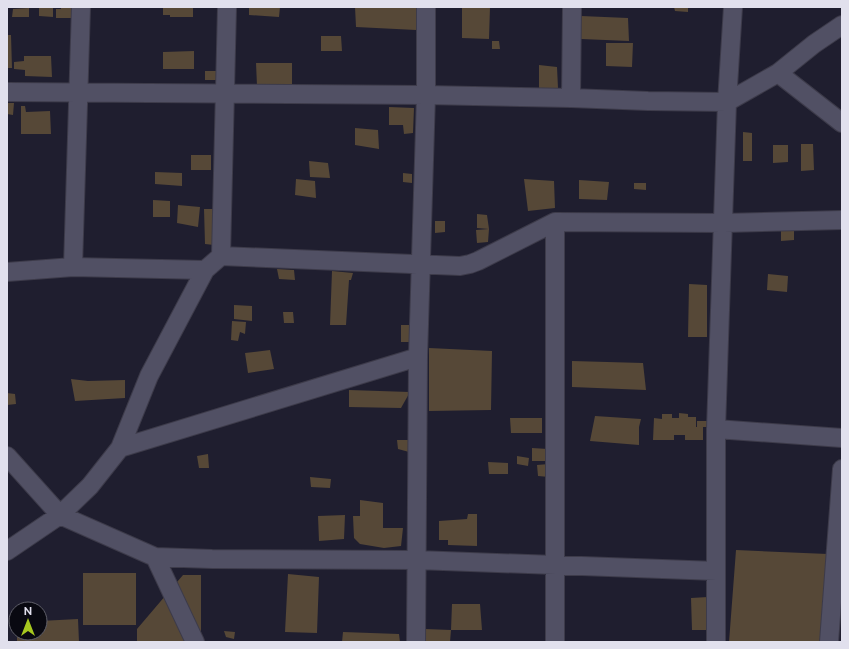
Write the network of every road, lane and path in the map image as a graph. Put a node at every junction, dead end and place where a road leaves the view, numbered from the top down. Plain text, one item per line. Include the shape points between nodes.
1 (81, 7) edge
2 (227, 7) edge
3 (426, 7) edge
4 (572, 7) edge
5 (733, 7) edge
6 (842, 25) edge
7 (778, 73) junction
8 (7, 92) edge
9 (78, 93) junction
10 (225, 94) junction
11 (426, 95) junction
12 (571, 98) junction
13 (727, 102) junction
14 (842, 124) edge
15 (842, 220) edge
16 (555, 222) junction
17 (724, 222) junction
18 (221, 256) junction
19 (421, 264) junction
20 (73, 267) junction
21 (204, 270) junction
22 (7, 272) edge
23 (418, 358) junction
24 (716, 429) junction
25 (842, 438) edge
26 (120, 448) junction
27 (7, 456) edge
28 (842, 470) edge
29 (60, 515) junction
30 (7, 550) edge
31 (155, 557) junction
32 (417, 560) junction
33 (556, 565) junction
34 (716, 571) junction
35 (195, 642) edge
36 (416, 642) edge
37 (555, 642) edge
38 (716, 642) edge
39 (829, 642) edge

1 - 9 street
2 - 10 street
3 - 11 street
4 - 12 street
5 - 13 street
6 - 7 street
7 - 13 street
7 - 14 street
8 - 9 street
9 - 10 street
9 - 20 street
10 - 11 street
10 - 18 street
11 - 12 street
11 - 19 street
12 - 13 street
13 - 17 street
15 - 17 street
16 - 17 street
16 - 19 street via 470,264
16 - 33 street
17 - 24 street
18 - 19 street
18 - 21 street
19 - 23 street
20 - 21 street
20 - 22 street
21 - 26 street via 149,376
23 - 26 street
23 - 32 street
24 - 25 street
24 - 34 street
26 - 29 street via 90,486
27 - 29 street
28 - 39 street
29 - 30 street
29 - 31 street
31 - 32 street
31 - 35 street
32 - 33 street
32 - 36 street
33 - 34 street
33 - 37 street
34 - 38 street

